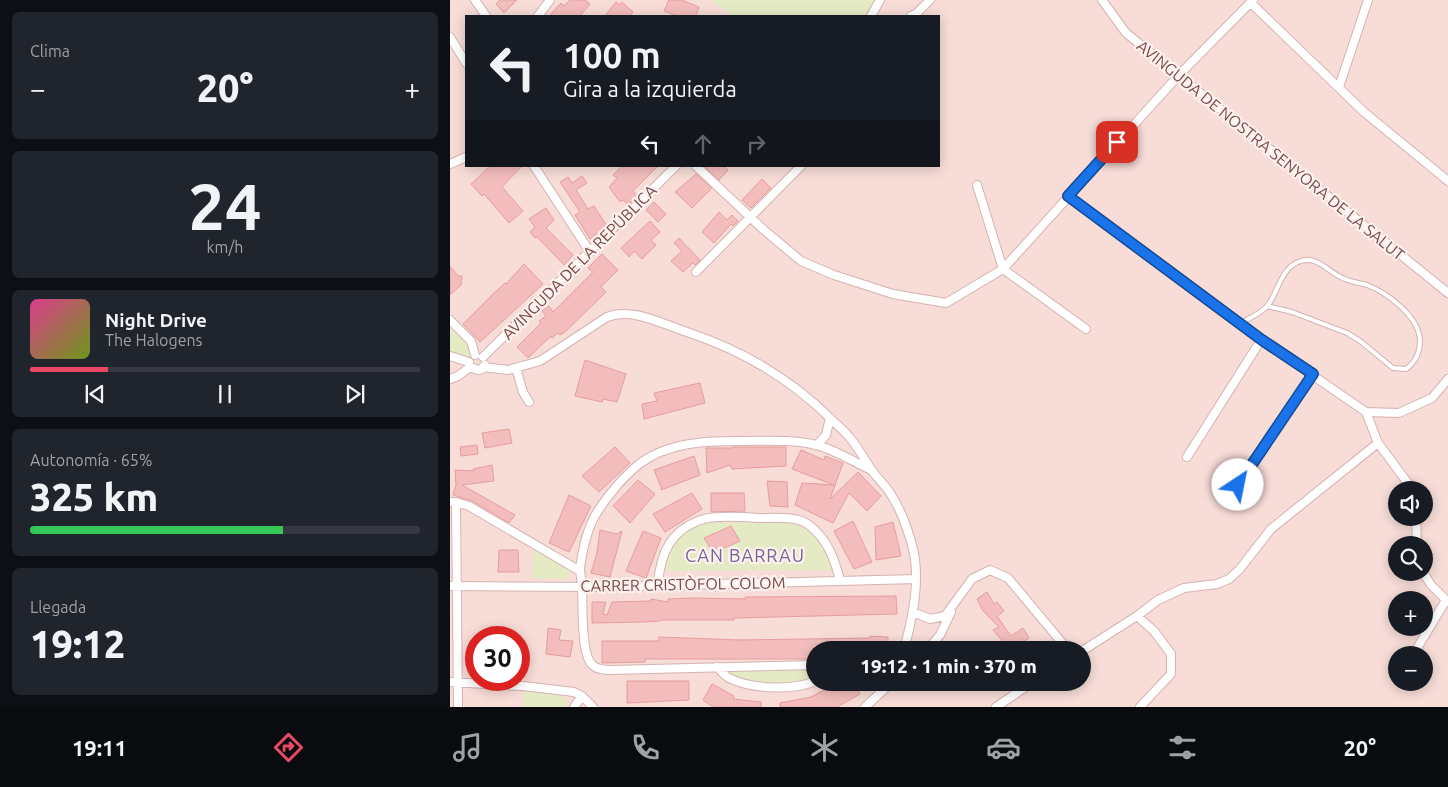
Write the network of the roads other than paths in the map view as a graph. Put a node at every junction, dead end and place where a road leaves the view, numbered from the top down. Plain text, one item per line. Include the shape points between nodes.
1 (475, 0) edge
2 (550, 0) edge
3 (880, 0) edge
4 (930, 0) edge
5 (1102, 0) edge
6 (1368, 0) edge
7 (1252, 1) edge
8 (485, 15) edge
9 (539, 15) edge
10 (872, 15) edge
11 (914, 15) edge
12 (450, 37) edge
13 (465, 61) edge
14 (1179, 75) junction
15 (1339, 87) junction
16 (465, 157) edge
17 (450, 164) edge
18 (535, 167) edge
19 (675, 167) edge
20 (697, 167) edge
21 (800, 167) edge
22 (1448, 181) edge
23 (977, 185) dead end
24 (1068, 196) junction
25 (750, 216) junction
26 (590, 252) junction
27 (1003, 269) junction
28 (696, 272) dead end
29 (1448, 293) edge
30 (1267, 306) junction
31 (450, 320) edge
32 (1239, 324) junction
33 (1086, 328) dead end
34 (1262, 340) junction
35 (450, 356) edge
36 (479, 356) junction
37 (469, 365) junction
38 (483, 367) junction
39 (516, 368) junction
40 (1313, 374) junction
41 (450, 379) edge
42 (1448, 379) edge
43 (529, 402) dead end
44 (1366, 412) junction
45 (830, 418) junction
46 (1378, 443) junction
47 (818, 445) junction
48 (1187, 456) dead end
49 (871, 470) junction
50 (1406, 481) edge
51 (1238, 485) dead end
52 (453, 502) edge
53 (580, 571) junction
54 (916, 579) junction
55 (840, 580) junction
56 (1429, 581) edge
57 (658, 585) junction
58 (454, 586) edge
59 (582, 587) junction
60 (1447, 601) edge
61 (955, 605) junction
62 (913, 612) junction
63 (1137, 616) junction
64 (906, 641) edge
65 (935, 641) edge
66 (1060, 641) edge
67 (1091, 645) edge
68 (1419, 646) edge
69 (806, 665) edge
70 (717, 667) junction
71 (454, 682) edge
72 (806, 685) edge
73 (882, 691) edge
74 (1020, 691) edge
75 (582, 696) junction
76 (458, 707) edge
77 (574, 707) edge
78 (593, 707) edge
79 (865, 707) edge
80 (996, 707) edge
81 (1140, 707) edge

1 - 8 street
2 - 9 street
3 - 10 street
4 - 11 street
5 - 14 street, AVINGUDA DE NOSTRA SENYORA DE LA SALUT via 1126,33
6 - 15 street
7 - 14 street
7 - 15 street
12 - 13 street
14 - 24 street
14 - 29 street, AVINGUDA DE NOSTRA SENYORA DE LA SALUT
15 - 22 street via 1364,112
16 - 17 street
18 - 26 street
19 - 26 street, AVINGUDA DE LA REPÚBLICA
20 - 25 street
21 - 25 street
23 - 27 street
24 - 27 street
24 - 32 street
25 - 27 street via 801,261 893,294 946,303
25 - 28 street
26 - 36 street, AVINGUDA DE LA REPÚBLICA
27 - 33 street
30 - 30 lane via 1285,274 1296,263 1318,261 1344,279 1369,286 1396,303 1411,317 1419,334 1420,349 1415,363 1406,369 1393,368 1346,333
30 - 32 lane
31 - 36 street via 471,341
32 - 34 street
34 - 40 street
34 - 48 street
35 - 37 street
36 - 37 street via 470,358
36 - 38 street via 485,362
37 - 38 street via 478,370
37 - 41 street
38 - 39 street
39 - 43 street
39 - 45 street via 548,357 607,318 627,313 734,350 761,364 820,406
40 - 44 street
40 - 51 street
42 - 44 street via 1432,398 1399,412
44 - 46 street
45 - 47 street via 826,435
45 - 49 street via 850,438
46 - 50 street
46 - 63 street via 1271,529 1229,579 1217,584 1184,588 1158,600
47 - 49 street
47 - 53 street via 704,441 676,446 651,457 624,478 591,523
49 - 54 street via 890,493 905,521 914,554
52 - 53 street via 469,506
52 - 58 street
53 - 59 street
54 - 55 street, CARRER CRISTÒFOL COLOM
54 - 62 street
55 - 57 street, CARRER CRISTÒFOL COLOM
55 - 57 street via 833,554 823,537 807,524 787,518 722,518 706,519 688,526 671,539 662,554
56 - 60 street
57 - 59 street, CARRER CRISTÒFOL COLOM
58 - 59 street, CARRER CRISTÒFOL COLOM
58 - 71 street
59 - 70 street via 586,647 590,663 598,669
60 - 68 street
61 - 62 street via 945,616 930,619
61 - 65 street
61 - 66 street via 972,579 990,570 1008,578
62 - 64 street
63 - 67 street
63 - 81 street via 1154,631 1171,654 1171,674
69 - 70 street
70 - 72 street via 728,678 752,686
71 - 75 street via 560,690
71 - 76 street
73 - 79 street
74 - 80 street
75 - 77 street
75 - 78 street

